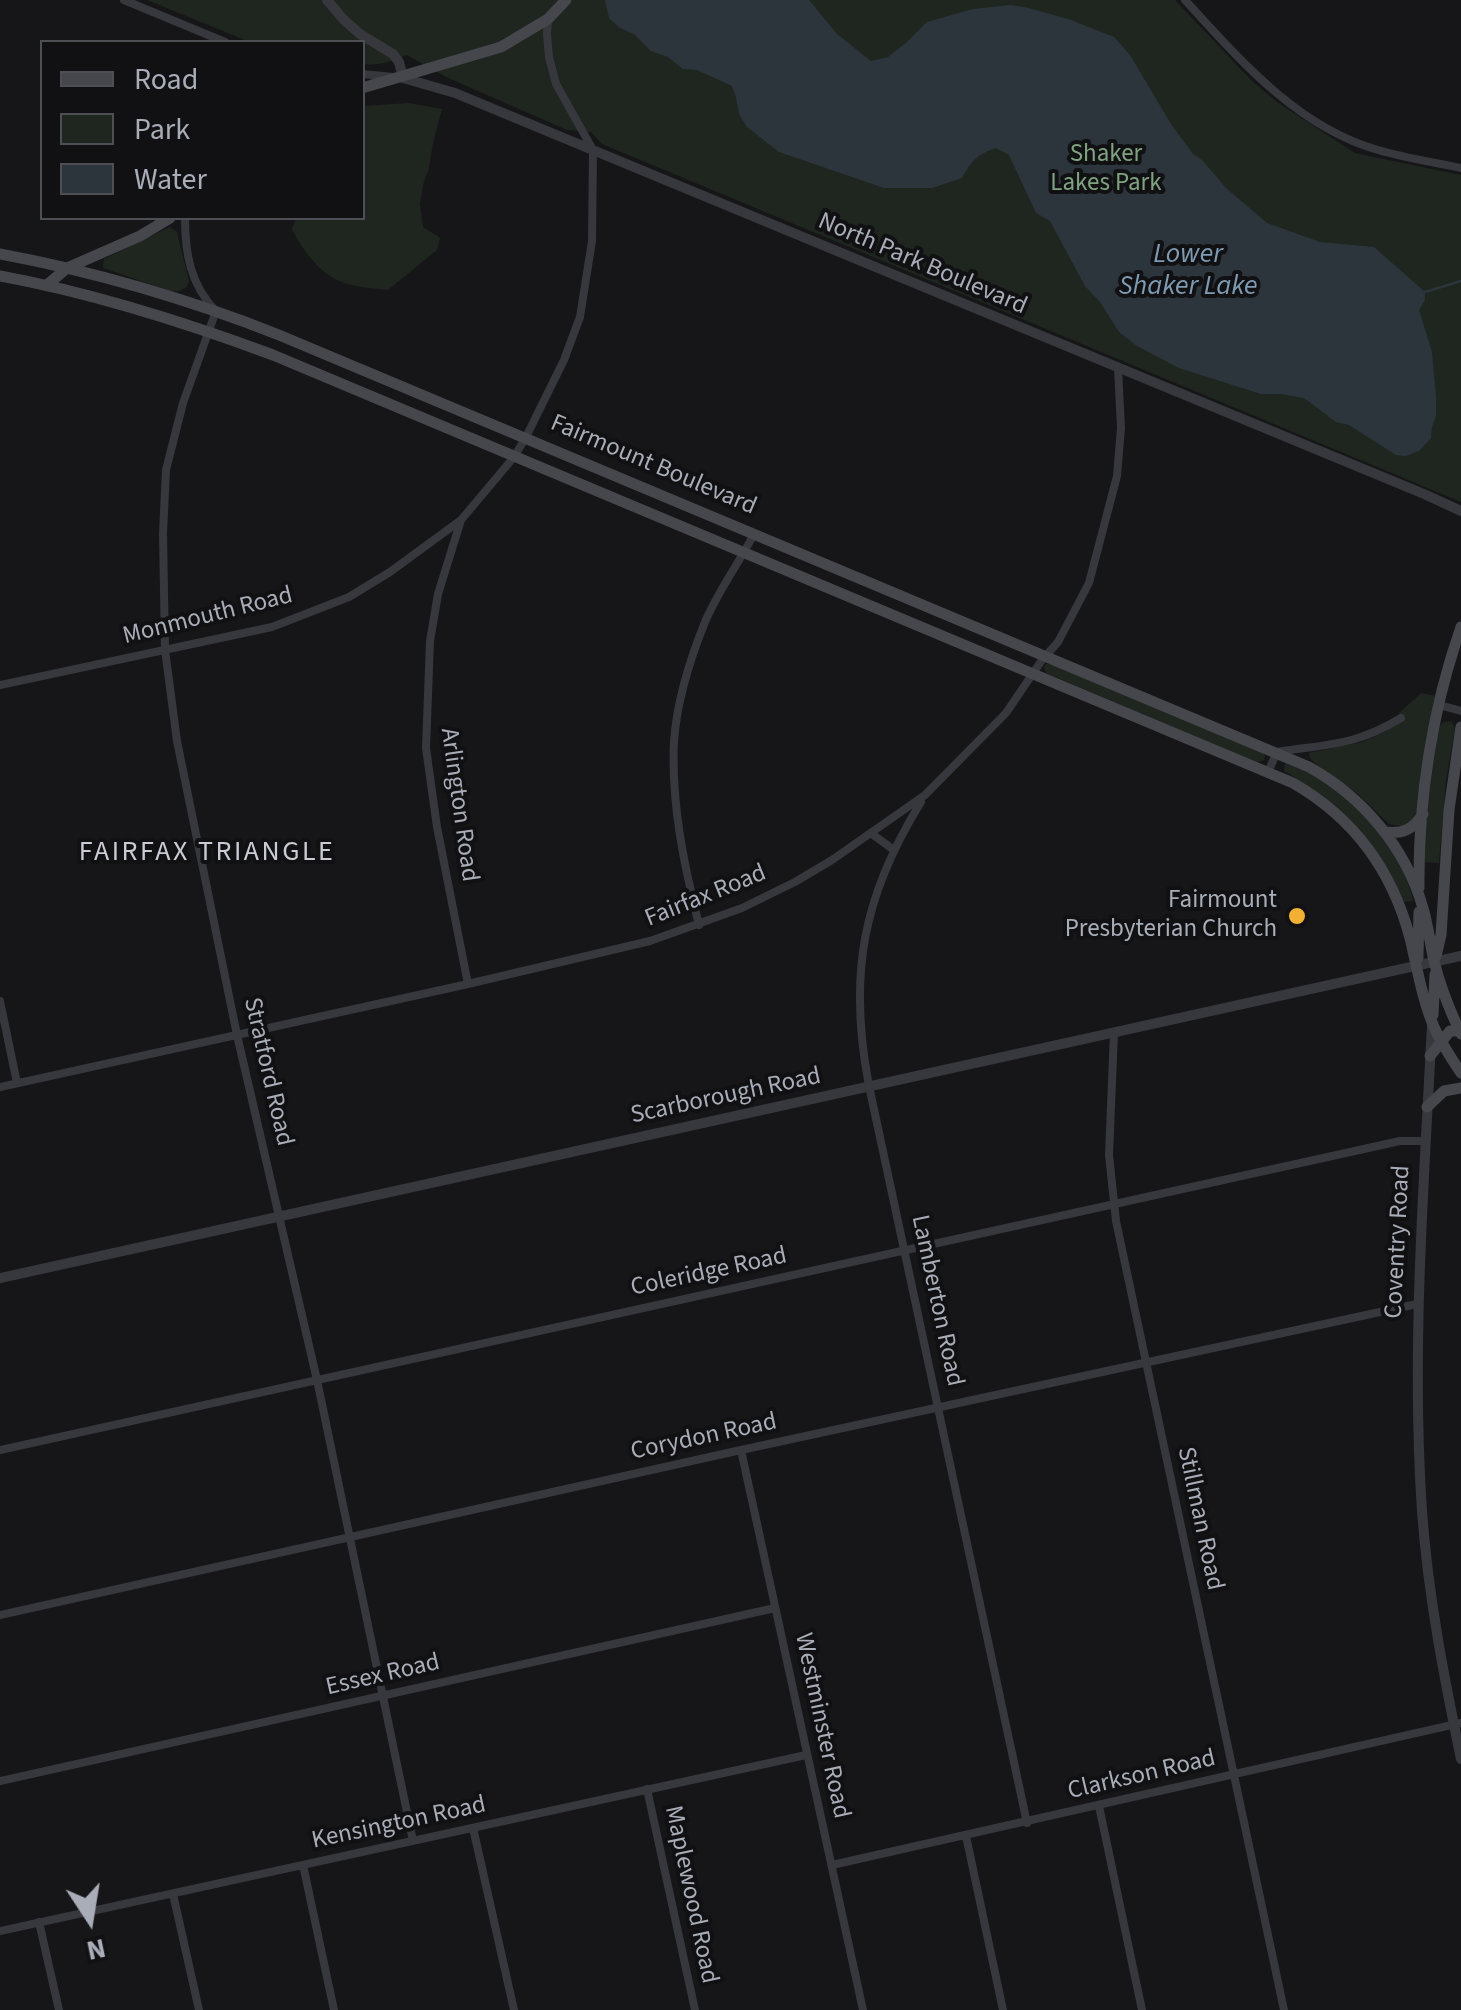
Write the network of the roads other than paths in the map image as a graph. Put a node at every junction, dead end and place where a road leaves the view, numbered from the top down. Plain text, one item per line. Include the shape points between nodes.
1 (124, 0) edge
2 (327, 0) edge
3 (566, 0) edge
4 (1184, 0) edge
5 (548, 19) junction
6 (220, 40) edge
7 (365, 74) edge
8 (403, 78) junction
9 (365, 87) edge
10 (593, 150) junction
11 (1461, 168) edge
12 (167, 220) edge
13 (185, 220) edge
14 (0, 254) edge
15 (68, 268) junction
16 (0, 276) edge
17 (47, 285) junction
18 (216, 311) junction
19 (208, 331) junction
20 (1118, 368) junction
21 (526, 437) junction
22 (514, 456) junction
23 (1461, 511) edge
24 (461, 520) junction
25 (755, 533) junction
26 (744, 553) junction
27 (1461, 627) edge
28 (166, 650) junction
29 (1047, 656) junction
30 (1034, 674) junction
31 (0, 685) edge
32 (1439, 706) junction
33 (1461, 711) edge
34 (1402, 718) dead end
35 (1461, 727) edge
36 (1277, 752) junction
37 (1268, 772) junction
38 (925, 795) junction
39 (1423, 814) junction
40 (1385, 832) junction
41 (872, 834) junction
42 (894, 850) junction
43 (1419, 895) junction
44 (699, 925) junction
45 (1461, 956) edge
46 (1434, 962) junction
47 (1417, 966) junction
48 (468, 984) junction
49 (0, 1001) edge
50 (1432, 1023) junction
51 (1460, 1032) edge
52 (1114, 1033) junction
53 (237, 1035) junction
54 (1440, 1040) junction
55 (1430, 1056) junction
56 (1461, 1073) edge
57 (18, 1083) junction
58 (870, 1086) junction
59 (0, 1087) edge
60 (1461, 1088) edge
61 (1427, 1107) junction
62 (1426, 1141) junction
63 (1114, 1206) junction
64 (280, 1216) junction
65 (905, 1250) junction
66 (0, 1278) edge
67 (1417, 1304) junction
68 (1146, 1363) junction
69 (317, 1380) junction
70 (938, 1408) junction
71 (0, 1450) edge
72 (742, 1450) junction
73 (348, 1538) junction
74 (775, 1608) junction
75 (0, 1616) edge
76 (382, 1697) junction
77 (1457, 1724) edge
78 (806, 1755) junction
79 (1461, 1759) edge
80 (1234, 1775) junction
81 (0, 1781) edge
82 (646, 1789) junction
83 (1099, 1806) junction
84 (1027, 1823) junction
85 (473, 1828) junction
86 (966, 1836) junction
87 (413, 1841) junction
88 (303, 1865) junction
89 (832, 1865) junction
90 (173, 1894) junction
91 (39, 1922) junction
92 (0, 1931) edge
93 (59, 2010) edge
94 (199, 2010) edge
95 (334, 2010) edge
96 (514, 2010) edge
97 (695, 2010) edge
98 (863, 2010) edge
99 (1003, 2010) edge
100 (1142, 2010) edge
101 (1284, 2010) edge

1 - 6 street
2 - 8 street via 360,34 393,54
3 - 5 main road
4 - 11 street via 1247,68 1320,124 1375,150
5 - 8 main road via 501,47
5 - 10 street, Arlington Road via 556,84
7 - 8 street, North Park Boulevard
8 - 9 main road
8 - 10 street, North Park Boulevard via 455,92
10 - 20 street, North Park Boulevard
10 - 21 street, Arlington Road via 592,242 580,317
12 - 15 main road
13 - 18 street via 192,272
14 - 15 main road, Fairmount Boulevard
15 - 17 main road
15 - 18 main road, Fairmount Boulevard
16 - 17 main road, Fairmount Boulevard
17 - 19 main road, Fairmount Boulevard
18 - 19 street, Stratford Road
18 - 21 main road, Fairmount Boulevard
19 - 22 main road, Fairmount Boulevard
19 - 28 street, Stratford Road via 166,470
20 - 23 street, North Park Boulevard
20 - 29 street, Fairfax Road via 1120,444 1104,531 1089,583
21 - 22 street, Arlington Road
21 - 25 main road, Fairmount Boulevard
22 - 24 street, Arlington Road
22 - 26 main road, Fairmount Boulevard
24 - 28 street, Monmouth Road via 349,597 272,627
24 - 48 street, Arlington Road via 430,641 426,748
25 - 26 street
25 - 29 main road, Fairmount Boulevard
26 - 30 main road, Fairmount Boulevard
26 - 44 street via 707,618 686,674 674,739 675,796
27 - 32 main road
28 - 31 street, Monmouth Road
28 - 53 street, Stratford Road via 176,740
29 - 30 street, Fairfax Road
29 - 36 main road, Fairmount Boulevard
30 - 37 main road, Fairmount Boulevard
30 - 38 street, Fairfax Road
32 - 33 street
32 - 39 main road
34 - 36 street via 1354,741
35 - 46 main road, Coventry Road
36 - 37 street
36 - 40 main road, Fairmount Boulevard via 1328,779
37 - 47 main road, Fairmount Boulevard via 1322,802 1368,847 1396,895
38 - 41 street, Fairfax Road
38 - 42 street, Lamberton Road
39 - 40 main road via 1409,830
39 - 43 main road
40 - 43 main road, Fairmount Boulevard
41 - 42 street
41 - 44 street, Fairfax Road via 795,882
42 - 58 street, Lamberton Road via 860,959 859,1018
43 - 46 main road, Fairmount Boulevard
43 - 47 main road
44 - 48 street, Fairfax Road
45 - 46 street, Scarborough Road
46 - 47 street, Scarborough Road
46 - 50 main road, Coventry Road
46 - 51 main road, Fairmount Boulevard
47 - 50 main road, Fairmount Boulevard
47 - 52 street, Scarborough Road
48 - 53 street, Fairfax Road
49 - 57 street
50 - 54 main road, Fairmount Boulevard
50 - 55 street, Coventry Road
51 - 54 main road
52 - 58 street, Scarborough Road
52 - 63 street, Stillman Road
53 - 57 street, Fairfax Road
53 - 64 street, Stratford Road
54 - 55 main road
54 - 56 main road, Fairmount Boulevard
55 - 61 street, Coventry Road
57 - 59 street, Fairfax Road
58 - 64 street, Scarborough Road
58 - 65 street, Lamberton Road
60 - 61 main road via 1444,1091
61 - 62 street, Coventry Road
62 - 63 street, Coleridge Road via 1400,1141
62 - 67 street, Coventry Road
63 - 65 street, Coleridge Road
63 - 68 street, Stillman Road
64 - 66 street, Scarborough Road
64 - 69 street, Stratford Road
65 - 69 street, Coleridge Road
65 - 70 street, Lamberton Road
67 - 68 street, Corydon Road
67 - 77 street, Coventry Road via 1422,1516 1434,1626
68 - 70 street, Corydon Road
68 - 80 street, Stillman Road
69 - 71 street, Coleridge Road
69 - 73 street, Stratford Road
70 - 72 street, Corydon Road
70 - 84 street, Lamberton Road
72 - 73 street, Corydon Road
72 - 74 street, Westminster Road
73 - 75 street, Corydon Road
73 - 76 street, Stratford Road
74 - 76 street, Essex Road
74 - 78 street, Westminster Road
76 - 81 street, Essex Road
76 - 87 street, Stratford Road
77 - 79 street, Coventry Road
77 - 80 street, Clarkson Road
78 - 82 street, Kensington Road
78 - 89 street, Westminster Road
80 - 83 street, Clarkson Road
80 - 101 street, Stillman Road
82 - 85 street, Kensington Road
82 - 97 street, Maplewood Road
83 - 84 street, Clarkson Road
83 - 100 street
84 - 86 street, Clarkson Road
85 - 87 street, Kensington Road
85 - 96 street
86 - 89 street, Clarkson Road
86 - 99 street
87 - 88 street, Kensington Road
88 - 90 street, Kensington Road
88 - 95 street
89 - 98 street, Westminster Road
90 - 91 street, Kensington Road
90 - 94 street
91 - 92 street, Kensington Road
91 - 93 street

